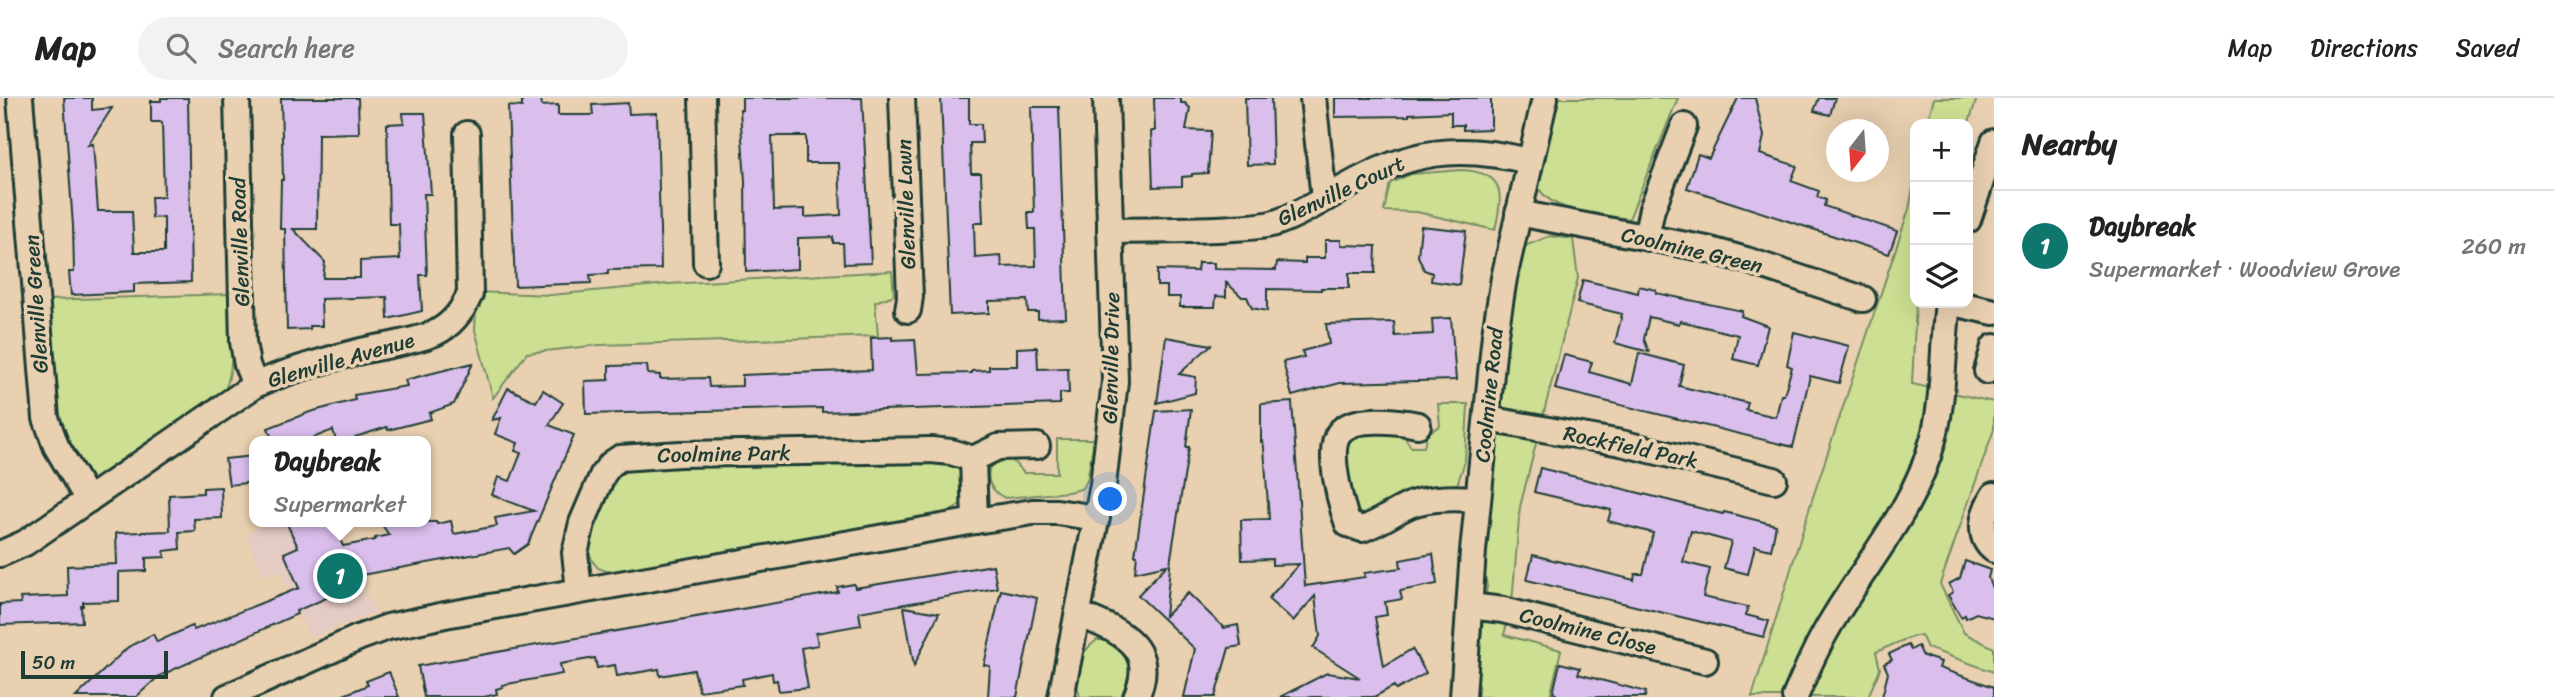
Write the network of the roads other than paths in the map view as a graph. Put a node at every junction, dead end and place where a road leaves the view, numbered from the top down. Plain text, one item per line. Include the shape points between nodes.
1 (20, 98) edge
2 (237, 98) edge
3 (702, 98) edge
4 (902, 98) edge
5 (1106, 98) edge
6 (1313, 98) edge
7 (1545, 98) edge
8 (1684, 125) dead end
9 (467, 134) dead end
10 (1994, 142) edge
11 (1529, 161) junction
12 (1324, 198) junction
13 (1973, 205) edge
14 (1518, 213) junction
15 (1111, 231) junction
16 (1646, 237) junction
17 (706, 262) dead end
18 (1863, 299) dead end
19 (1950, 308) edge
20 (1973, 308) edge
21 (908, 310) dead end
22 (1994, 312) edge
23 (1994, 347) edge
24 (1987, 371) dead end
25 (255, 385) junction
26 (1487, 419) junction
27 (1418, 425) dead end
28 (1037, 446) dead end
29 (973, 459) junction
30 (1774, 480) dead end
31 (1994, 495) edge
32 (1478, 499) junction
33 (88, 500) junction
34 (1097, 518) junction
35 (975, 521) junction
36 (1994, 550) edge
37 (0, 554) edge
38 (579, 590) junction
39 (1470, 606) junction
40 (1077, 614) junction
41 (1705, 661) dead end
42 (227, 697) edge
43 (1061, 697) edge
44 (1136, 697) edge
45 (1463, 697) edge
46 (1795, 697) edge

1 - 33 street, Glenville Green via 47,421 56,446
2 - 25 street, Glenville Road via 243,342
3 - 17 street
4 - 21 street, Glenville Lawn
5 - 15 street, Glenville Drive
6 - 12 street
7 - 11 street, Coolmine Road
8 - 16 street
9 - 25 street, Glenville Avenue via 470,293 460,313 436,332
10 - 13 street
11 - 12 street, Glenville Court via 1451,151 1409,158
11 - 14 street, Coolmine Road
12 - 15 street, Glenville Court via 1291,217 1262,226
14 - 16 street, Coolmine Green
14 - 26 street, Coolmine Road via 1495,334
15 - 34 street, Glenville Drive via 1115,381
16 - 18 street, Coolmine Green via 1746,260
19 - 46 street via 1935,429 1920,475 1902,515 1833,618
20 - 22 street
23 - 24 street
25 - 33 street, Glenville Avenue
26 - 30 street, Rockfield Park via 1621,443
26 - 32 street, Coolmine Road
27 - 32 street via 1358,422 1339,432 1334,444 1336,476 1348,524 1362,529 1411,505 1442,498
28 - 29 street via 998,447
29 - 35 street
29 - 38 street, Coolmine Park via 930,450 620,458 603,474 579,531 575,553
31 - 36 street via 1982,528 1985,541
32 - 39 street, Coolmine Road
33 - 37 street, Glenville Avenue via 25,543
34 - 35 street via 1032,512
34 - 40 street, Glenville Drive
35 - 38 street
38 - 42 street via 388,627
39 - 41 street, Coolmine Close via 1503,610
39 - 45 street, Coolmine Road
40 - 43 street, Glenville Drive
40 - 44 street via 1133,642 1142,666

